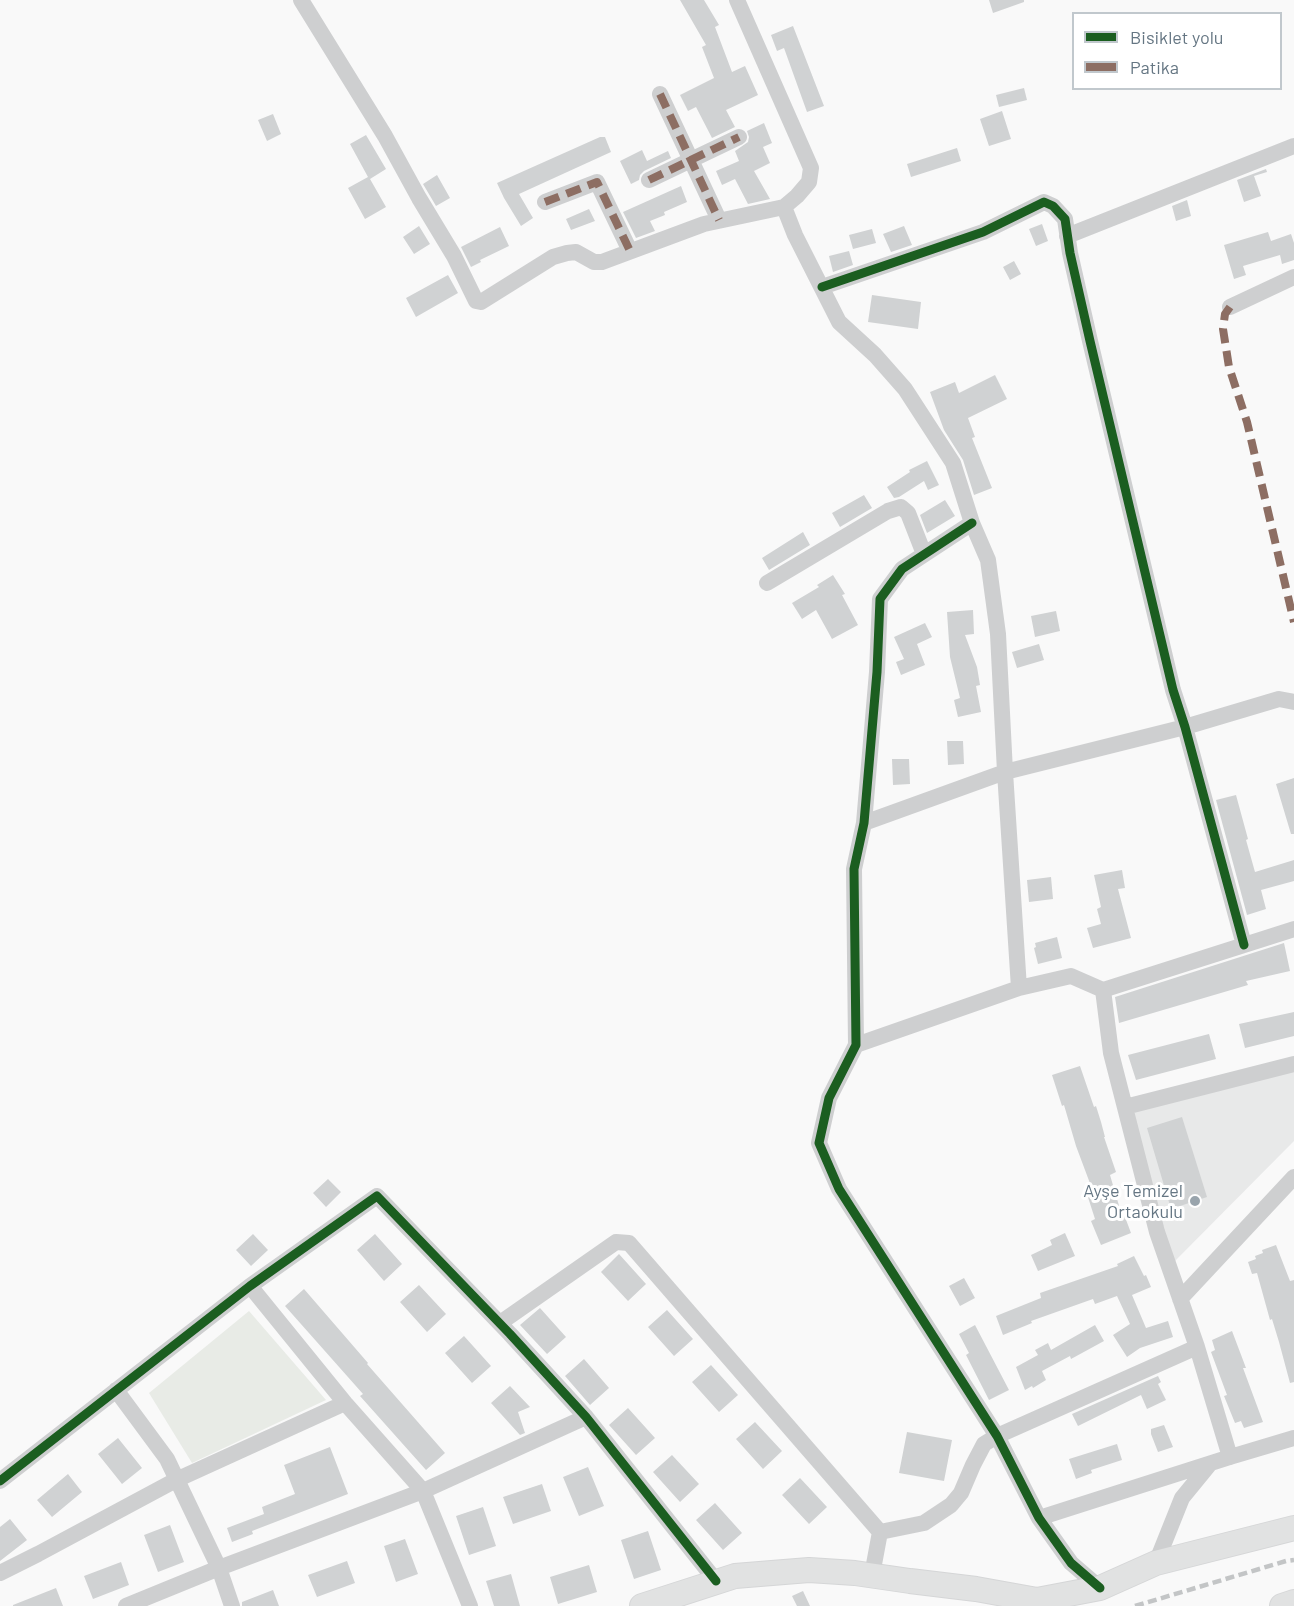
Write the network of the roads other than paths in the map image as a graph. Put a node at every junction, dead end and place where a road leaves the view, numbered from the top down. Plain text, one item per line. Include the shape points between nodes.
1 (301, 0) edge
2 (737, 0) edge
3 (660, 94) dead end
4 (739, 137) dead end
5 (1294, 146) edge
6 (691, 160) junction
7 (649, 180) dead end
8 (545, 202) dead end
9 (784, 207) junction
10 (720, 220) junction
11 (1067, 236) junction
12 (630, 251) junction
13 (1294, 278) edge
14 (822, 287) junction
15 (1230, 307) dead end
16 (972, 523) junction
17 (924, 554) junction
18 (767, 584) dead end
19 (1294, 702) edge
20 (1185, 727) junction
21 (1005, 772) junction
22 (864, 822) junction
23 (1294, 929) edge
24 (1244, 945) junction
25 (1020, 988) junction
26 (1103, 990) junction
27 (856, 1045) junction
28 (1294, 1064) edge
29 (1125, 1107) junction
30 (1294, 1177) edge
31 (250, 1286) junction
32 (1180, 1299) junction
33 (500, 1323) junction
34 (1197, 1347) junction
35 (116, 1390) junction
36 (345, 1403) junction
37 (586, 1417) junction
38 (997, 1436) junction
39 (1294, 1438) edge
40 (1230, 1457) junction
41 (1210, 1464) junction
42 (176, 1480) junction
43 (0, 1481) edge
44 (423, 1491) junction
45 (1039, 1518) junction
46 (1290, 1530) edge
47 (880, 1532) junction
48 (1156, 1563) junction
49 (219, 1568) junction
50 (0, 1573) edge
51 (872, 1575) junction
52 (716, 1581) junction
53 (1100, 1588) junction
54 (1294, 1602) edge
55 (1030, 1603) edge
56 (126, 1606) edge
57 (232, 1606) edge
58 (470, 1606) edge
59 (642, 1606) edge
60 (1282, 1606) edge

1 - 12 street via 385,136 476,301 481,302 567,253 576,252 602,262
2 - 9 street via 811,168 809,182
3 - 6 street
4 - 6 street
5 - 11 street
6 - 7 street
6 - 10 street
8 - 12 street via 597,182
9 - 10 street
9 - 14 street
10 - 12 street
11 - 14 street via 1065,219 1044,202 983,232
11 - 20 street via 1161,641
13 - 15 street
14 - 16 street via 839,322 905,389 931,428 952,463
16 - 17 street
16 - 21 street via 988,560 998,634
17 - 18 street via 908,513 901,507 888,511
17 - 22 street via 902,569 880,599
19 - 20 street via 1279,699
20 - 21 street
20 - 24 street
21 - 22 street
21 - 25 street
22 - 27 street via 854,868
23 - 24 street
24 - 26 street
25 - 26 street via 1071,976
25 - 27 street
26 - 29 street via 1111,1053
27 - 38 street via 829,1098 819,1143 839,1189
28 - 29 street
29 - 32 street via 1157,1232
30 - 32 street
31 - 33 street via 377,1196
31 - 35 street
31 - 36 street
32 - 34 street
33 - 37 street
33 - 47 street via 616,1242 629,1243
34 - 38 street
34 - 40 street
35 - 42 street via 167,1459
35 - 43 street
36 - 42 street
36 - 44 street
37 - 44 street
37 - 52 street
38 - 45 street
38 - 47 street via 984,1444 962,1493 951,1505 924,1523
39 - 40 street
40 - 41 street
41 - 45 street
41 - 48 street via 1182,1498
42 - 49 street
42 - 50 street
44 - 49 street
44 - 58 street
45 - 53 street via 1071,1563
46 - 48 street
47 - 51 street
48 - 53 street
49 - 56 street
49 - 57 street
51 - 52 street via 809,1570
51 - 55 street via 976,1589
52 - 59 street
53 - 55 street
54 - 60 street

